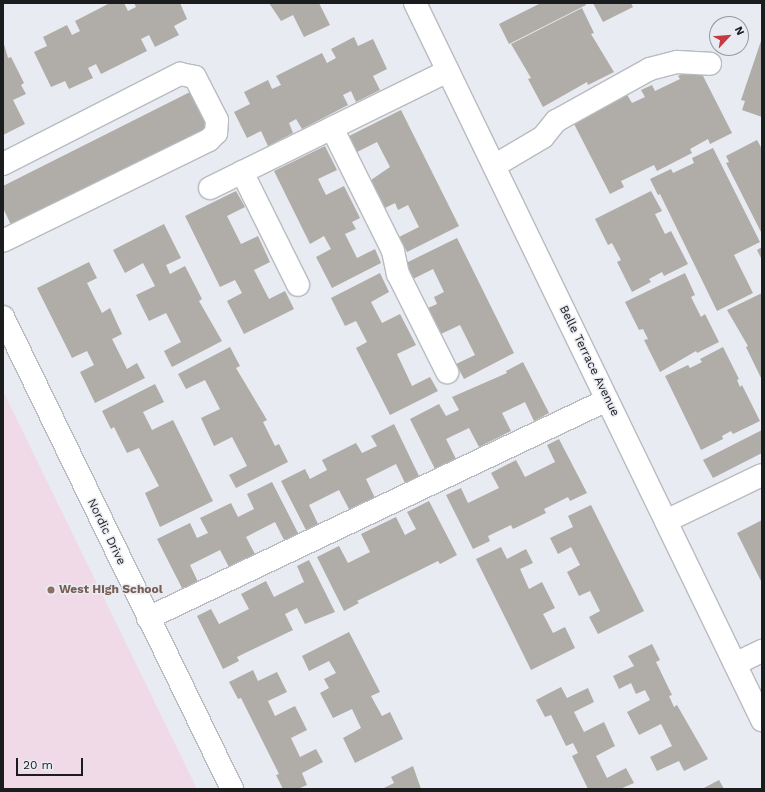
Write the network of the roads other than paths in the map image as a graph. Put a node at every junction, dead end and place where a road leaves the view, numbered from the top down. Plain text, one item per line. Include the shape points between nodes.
1 (415, 3) edge
2 (710, 64) dead end
3 (448, 71) junction
4 (332, 128) junction
5 (3, 164) edge
6 (494, 166) junction
7 (242, 172) junction
8 (210, 188) dead end
9 (3, 240) edge
10 (298, 285) dead end
11 (3, 317) edge
12 (447, 372) dead end
13 (607, 400) junction
14 (762, 475) edge
15 (666, 521) junction
16 (148, 618) junction
17 (762, 651) edge
18 (735, 664) junction
19 (762, 720) edge
20 (232, 789) edge

1 - 3 street, Belle Terrace Avenue
2 - 6 street via 677,62 650,69 556,121 543,137
3 - 4 street
3 - 6 street, Belle Terrace Avenue
4 - 7 street
4 - 12 street via 393,251 398,274
5 - 9 street via 180,74 195,77 217,120 216,133 209,140
6 - 13 street, Belle Terrace Avenue
7 - 8 street
7 - 10 street
11 - 16 street, Nordic Drive
13 - 15 street, Belle Terrace Avenue
13 - 16 street
14 - 15 street
15 - 18 street, Belle Terrace Avenue
16 - 20 street, Nordic Drive
17 - 18 street
18 - 19 street, Belle Terrace Avenue

